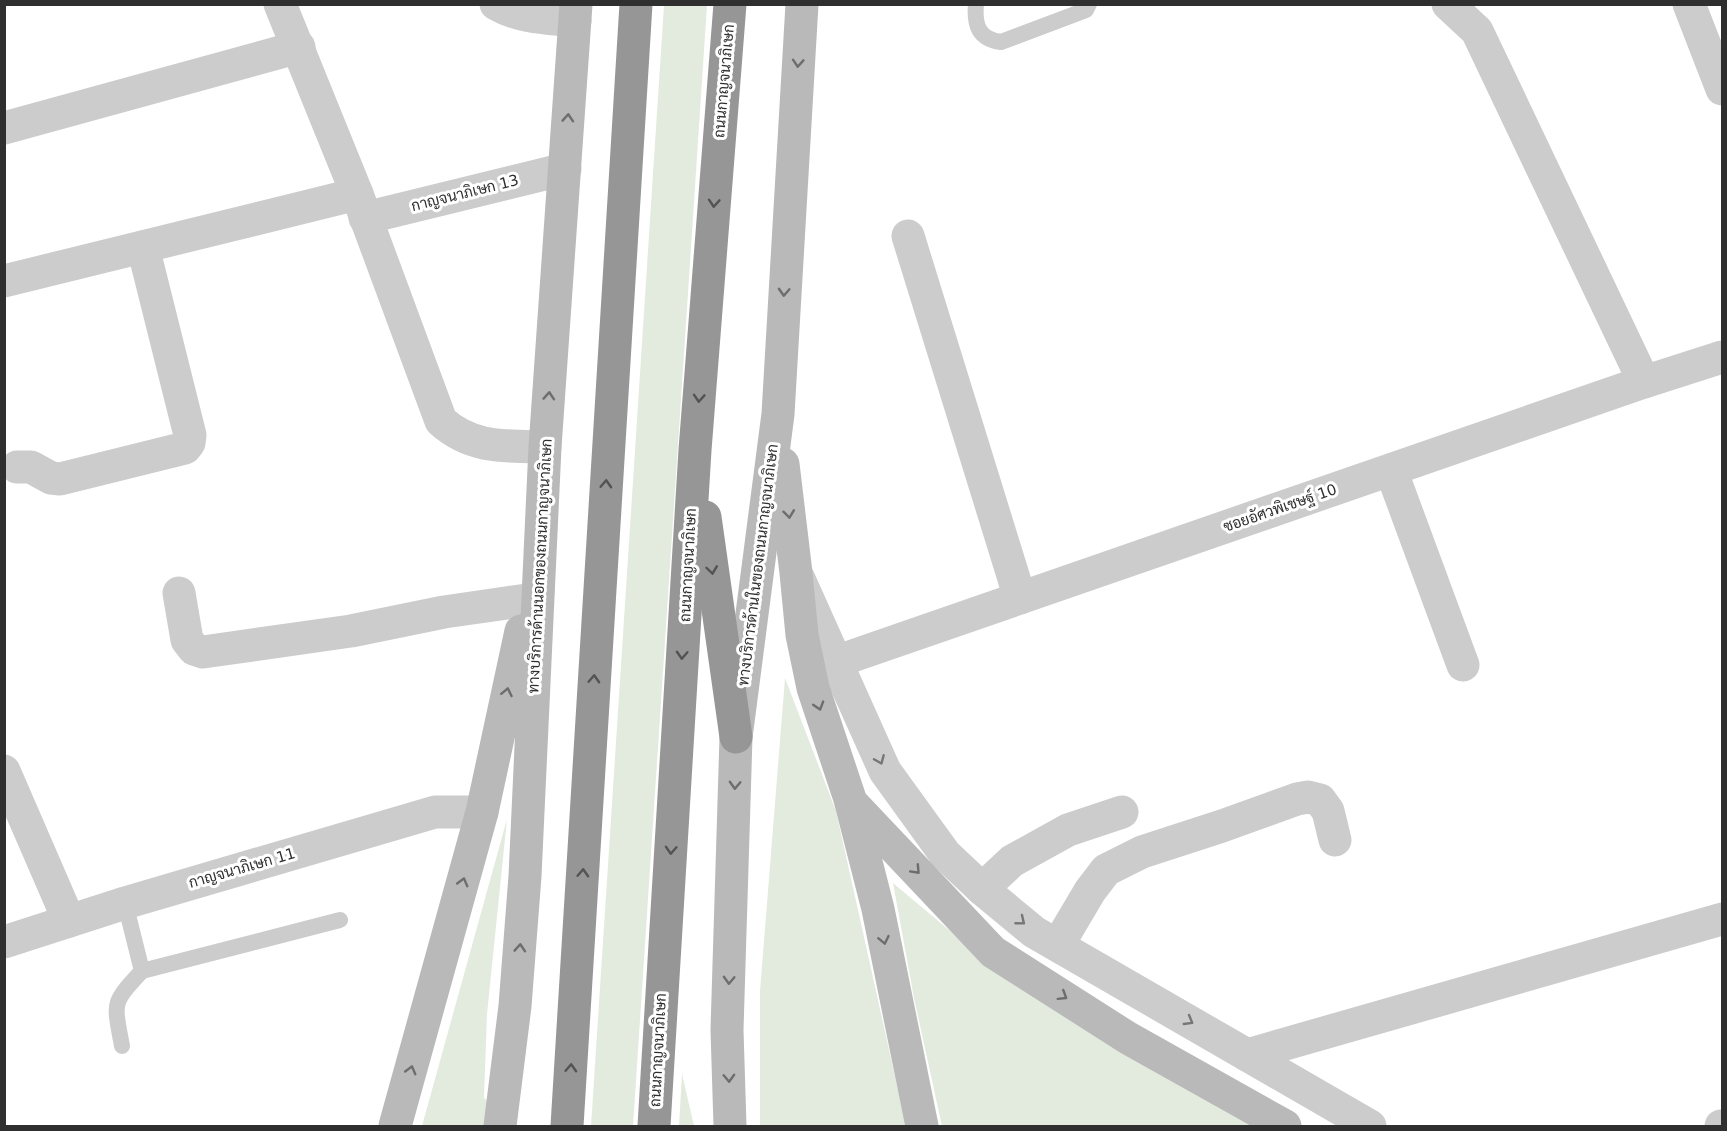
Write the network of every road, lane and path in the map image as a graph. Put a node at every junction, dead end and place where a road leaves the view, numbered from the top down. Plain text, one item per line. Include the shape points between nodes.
1 (280, 4) edge
2 (496, 4) edge
3 (636, 4) edge
4 (730, 4) edge
5 (802, 4) edge
6 (976, 4) edge
7 (1089, 4) edge
8 (1448, 4) edge
9 (1689, 4) edge
10 (576, 13) edge
11 (298, 47) junction
12 (1722, 89) edge
13 (4, 128) edge
14 (565, 169) junction
15 (361, 206) junction
16 (908, 236) dead end
17 (142, 247) junction
18 (4, 281) edge
19 (1722, 357) edge
20 (1644, 382) junction
21 (778, 414) junction
22 (545, 447) junction
23 (695, 450) junction
24 (17, 467) dead end
25 (1391, 470) junction
26 (541, 538) junction
27 (796, 573) junction
28 (178, 593) dead end
29 (1020, 598) junction
30 (527, 600) junction
31 (838, 661) junction
32 (1463, 665) dead end
33 (736, 737) junction
34 (4, 771) edge
35 (851, 802) junction
36 (482, 813) junction
37 (1122, 813) dead end
38 (1335, 840) dead end
39 (982, 889) junction
40 (124, 903) junction
41 (1722, 919) edge
42 (340, 920) dead end
43 (69, 921) junction
44 (4, 942) edge
45 (1058, 945) junction
46 (142, 971) junction
47 (122, 1046) dead end
48 (1247, 1055) junction
49 (395, 1126) edge
50 (500, 1126) edge
51 (567, 1126) edge
52 (654, 1126) edge
53 (730, 1126) edge
54 (922, 1126) edge
55 (1285, 1126) edge
56 (1370, 1126) edge

1 - 11 street
2 - 10 street via 528,16
51 -> 3 highway
4 -> 23 highway, ถนนกาญจนาภิเษก
5 -> 21 main road, ทางบริการด้านในของถนนกาญจนาภิเษก
6 - 7 lane via 975,18 981,32 989,40 1001,42 1086,10
8 - 20 street via 1477,31
9 - 12 street
14 -> 10 main road, ทางบริการด้านนอกของถนนกาญจนาภิเษก
11 - 13 street
11 - 15 street
14 - 15 street, กาญจนาภิเษก 13
22 -> 14 main road, ทางบริการด้านนอกของถนนกาญจนาภิเษก
15 - 17 street, กาญจนาภิเษก 13
15 - 22 street via 441,421 468,440
16 - 29 street
17 - 18 street, กาญจนาภิเษก 13
17 - 24 street via 189,443 184,448 60,479 31,467
19 - 20 street, ซอยอัศวพิเชษฐ์ 10
20 - 25 street, ซอยอัศวพิเชษฐ์ 10
21 -> 27 main road
21 - 33 main road, ทางบริการด้านในของถนนกาญจนาภิเษก
22 - 26 main road, ทางบริการด้านนอกของถนนกาญจนาภิเษก
23 -> 33 highway
23 -> 52 highway, ถนนกาญจนาภิเษก
25 - 29 street, ซอยอัศวพิเชษฐ์ 10
25 - 32 street
26 - 30 main road
50 -> 26 main road, ทางบริการด้านนอกของถนนกาญจนาภิเษก via 525,876
27 - 31 street
27 -> 35 main road via 802,635 813,688
28 - 30 street via 187,640 203,652
29 - 31 street, ซอยอัศวพิเชษฐ์ 10
36 -> 30 main road
31 -> 39 street via 885,771 945,854
33 -> 53 main road, ทางบริการด้านในของถนนกาญจนาภิเษก via 727,1030
34 - 43 street
35 -> 54 main road via 878,909
35 -> 55 main road via 993,952 1128,1038
36 - 40 street, กาญจนาภิเษก 11 via 435,812
49 -> 36 main road
37 - 39 street via 1068,830 1040,845 1012,861
38 - 45 street via 1328,811 1320,800 1308,797 1142,852 1106,870
39 -> 45 street via 1034,932
40 - 43 street, กาญจนาภิเษก 11
40 - 46 lane
41 - 48 street
42 - 46 lane
43 - 44 street, กาญจนาภิเษก 11
45 -> 48 street
46 - 47 lane via 118,999
48 - 56 street

